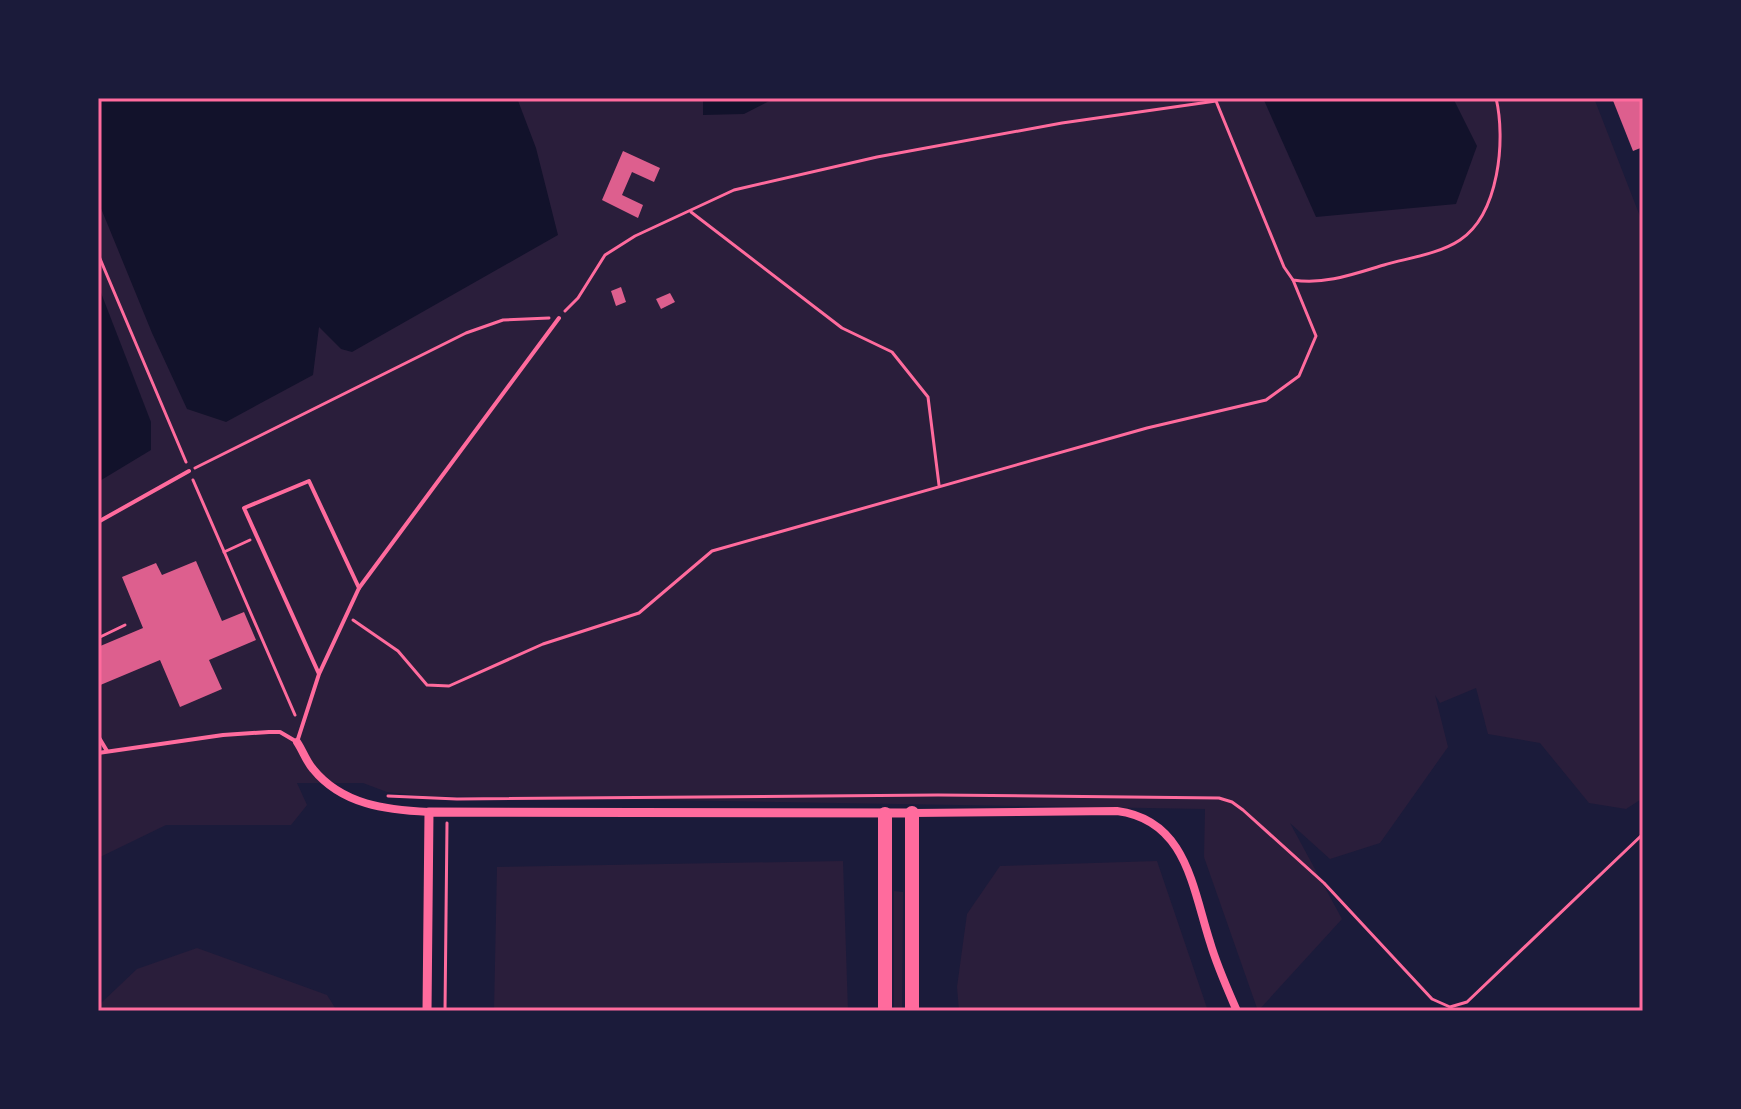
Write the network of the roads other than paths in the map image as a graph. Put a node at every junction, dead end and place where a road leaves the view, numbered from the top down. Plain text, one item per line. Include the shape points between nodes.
1 (559, 318) road end
2 (189, 471) road end
3 (98, 522) edge
4 (359, 588) junction
5 (319, 674) junction
6 (98, 736) edge
7 (297, 742) junction
8 (107, 751) junction
9 (98, 753) edge
10 (429, 812) junction
11 (912, 813) junction
12 (885, 814) junction
13 (427, 1011) edge
14 (885, 1011) edge
15 (912, 1011) edge
16 (1237, 1011) edge

1 - 4 lane
2 - 3 lane
4 - 5 lane
4 - 5 lane via 309,481 244,508
5 - 7 lane
6 - 8 lane
7 - 8 lane via 269,732
7 - 10 street via 311,767 339,792 381,807
8 - 9 lane
10 - 12 street
10 - 13 street
11 - 12 street
11 - 15 highway
11 - 16 street via 1117,811 1150,820 1185,862
12 - 14 highway

